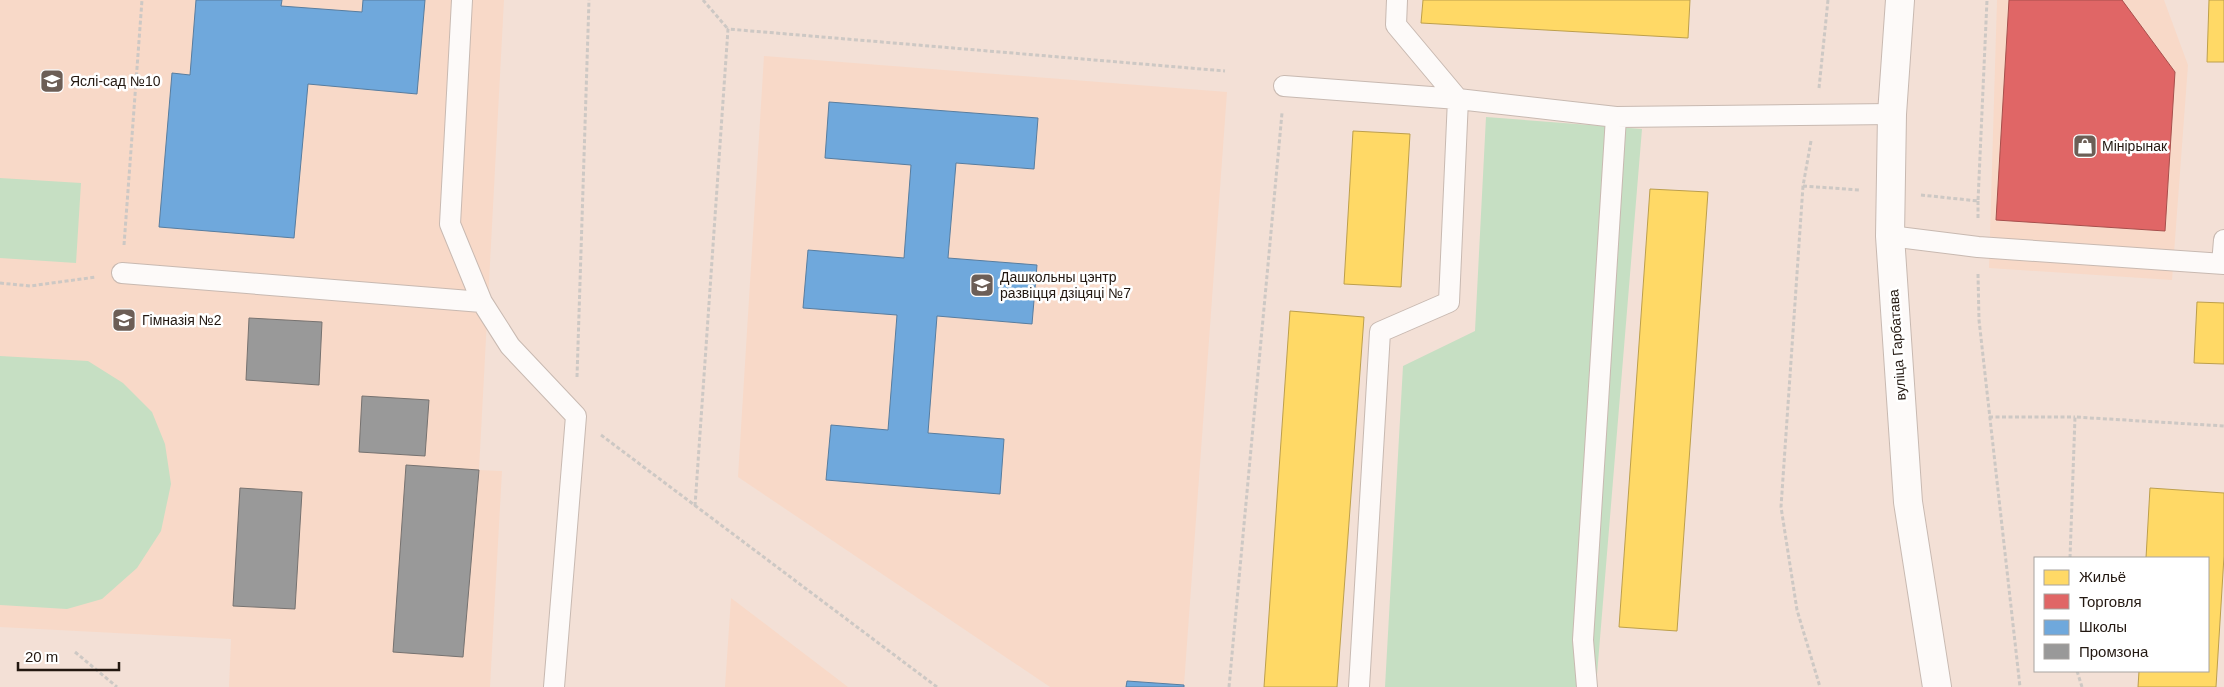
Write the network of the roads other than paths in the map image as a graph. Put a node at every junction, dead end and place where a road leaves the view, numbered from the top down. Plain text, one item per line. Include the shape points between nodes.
1 (462, 0) edge
2 (1397, 0) edge
3 (1900, 0) edge
4 (1284, 86) road end
5 (1458, 99) junction
6 (1892, 114) junction
7 (1616, 117) junction
8 (1890, 236) junction
9 (2224, 240) edge
10 (2223, 264) edge
11 (122, 273) road end
12 (482, 302) junction
13 (554, 687) edge
14 (1359, 687) edge
15 (1587, 687) edge
16 (1937, 687) edge

1 - 12 lane via 450,224
2 - 5 lane via 1396,25
3 - 6 street, вуліца Гарбатава
4 - 5 lane
5 - 7 lane
5 - 14 lane via 1449,302 1380,332
6 - 7 lane
6 - 8 street, вуліца Гарбатава
7 - 15 lane via 1583,640
8 - 10 lane via 1978,247
8 - 16 street, вуліца Гарбатава via 1908,502
9 - 10 lane
11 - 12 lane
12 - 13 lane via 510,346 576,416

